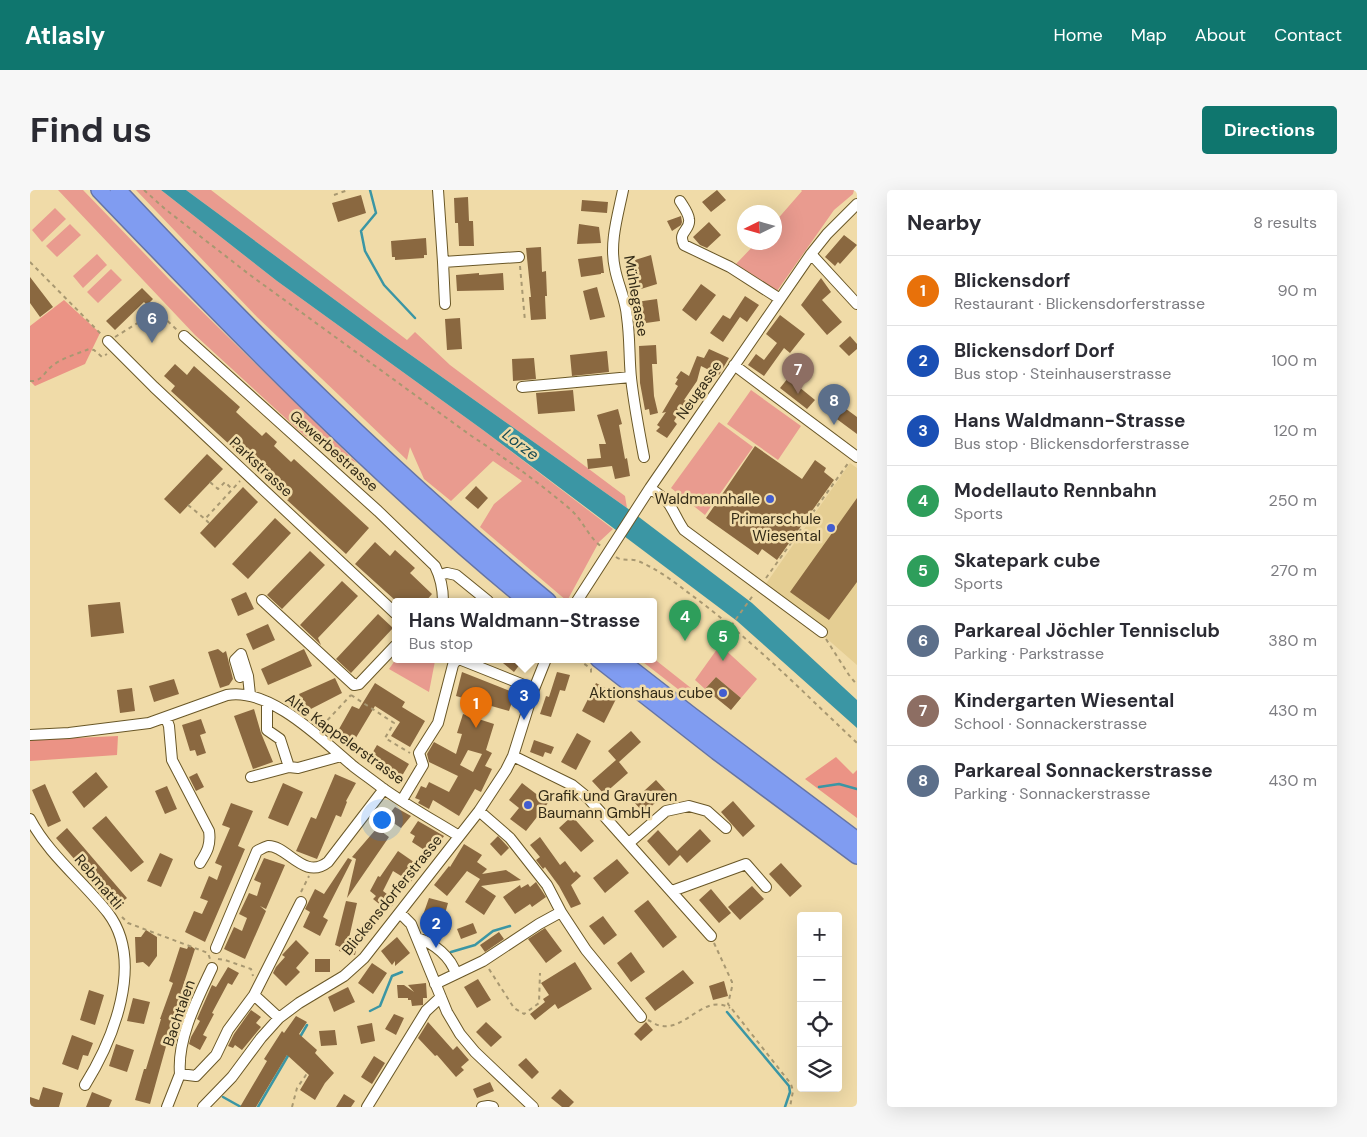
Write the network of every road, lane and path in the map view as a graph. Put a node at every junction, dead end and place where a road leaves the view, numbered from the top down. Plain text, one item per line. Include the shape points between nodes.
1 (99, 190) edge
2 (118, 190) edge
3 (144, 190) edge
4 (348, 190) edge
5 (438, 190) edge
6 (623, 190) edge
7 (334, 195) dead end
8 (680, 201) dead end
9 (857, 204) edge
10 (812, 254) junction
11 (519, 257) joint
12 (30, 262) edge
13 (443, 262) junction
14 (780, 299) junction
15 (445, 304) dead end
16 (857, 304) edge
17 (525, 321) dead end
18 (184, 336) joint
19 (108, 341) junction
20 (116, 349) junction
21 (734, 365) junction
22 (631, 377) junction
23 (30, 381) edge
24 (522, 387) dead end
25 (856, 456) edge
26 (644, 457) dead end
27 (240, 480) dead end
28 (210, 482) dead end
29 (650, 488) junction
30 (232, 489) junction
31 (188, 505) dead end
32 (205, 519) junction
33 (209, 523) dead end
34 (609, 552) junction
35 (440, 575) junction
36 (760, 586) junction
37 (751, 597) dead end
38 (443, 598) edge
39 (484, 598) edge
40 (524, 598) edge
41 (545, 598) edge
42 (579, 598) edge
43 (262, 600) dead end
44 (392, 610) edge
45 (731, 626) junction
46 (822, 632) joint
47 (392, 649) edge
48 (455, 663) edge
49 (468, 663) edge
50 (544, 663) edge
51 (583, 663) edge
52 (603, 663) edge
53 (624, 663) edge
54 (591, 674) dead end
55 (240, 677) dead end
56 (354, 684) junction
57 (857, 685) edge
58 (534, 689) junction
59 (250, 695) junction
60 (351, 695) junction
61 (267, 702) junction
62 (166, 718) junction
63 (316, 734) junction
64 (30, 735) edge
65 (857, 743) edge
66 (341, 756) junction
67 (513, 756) junction
68 (421, 757) junction
69 (289, 767) junction
70 (251, 777) dead end
71 (384, 789) junction
72 (402, 800) junction
73 (479, 811) junction
74 (30, 819) edge
75 (726, 828) dead end
76 (459, 836) junction
77 (857, 840) edge
78 (628, 843) junction
79 (857, 856) edge
80 (200, 863) dead end
81 (766, 886) dead end
82 (672, 891) junction
83 (301, 902) dead end
84 (562, 912) junction
85 (400, 913) junction
86 (122, 917) dead end
87 (711, 936) joint
88 (417, 938) junction
89 (216, 948) dead end
90 (483, 961) junction
91 (212, 968) dead end
92 (251, 969) dead end
93 (540, 973) dead end
94 (456, 974) junction
95 (435, 984) junction
96 (254, 995) junction
97 (441, 997) junction
98 (730, 1008) junction
99 (641, 1017) joint
100 (279, 1018) junction
101 (180, 1074) junction
102 (309, 1074) dead end
103 (85, 1086) dead end
104 (527, 1105) edge
105 (167, 1107) edge
106 (203, 1107) edge
107 (292, 1107) edge
108 (367, 1107) edge
109 (482, 1107) edge
110 (493, 1107) edge
111 (790, 1107) edge

1 - 40 highway via 213,310 322,417
2 - 41 highway via 332,408 414,485
3 - 34 path via 250,275 572,510 594,541
4 - 7 path
5 - 13 street
6 - 22 street, Mühlegasse via 613,252 627,316
8 - 14 street via 689,219 681,239 684,245 730,267
9 - 10 street, Neugasse
10 - 14 street, Neugasse
10 - 16 street
11 - 13 street
11 - 17 path
12 - 19 path
13 - 15 street
14 - 21 street, Neugasse
18 - 19 path via 156,311
18 - 35 street, Gewerbestrasse via 378,511 435,566
19 - 20 street, Parkstrasse
20 - 23 path via 102,357 89,349 57,363 40,379
20 - 44 street, Parkstrasse
21 - 25 street
21 - 29 street, Neugasse
22 - 24 street
22 - 26 street, Mühlegasse
25 - 36 path
27 - 30 path
28 - 30 path via 218,489 225,482
29 - 34 street, Neugasse
29 - 36 street via 669,504 684,530
30 - 32 path
31 - 32 path
32 - 33 path
34 - 42 street, Neugasse
34 - 45 path via 620,560 635,560 648,566
35 - 38 street
35 - 39 street via 456,575
36 - 46 street
37 - 45 path
43 - 56 street
45 - 65 path
46 - 57 path
47 - 56 street via 359,684
48 - 68 street via 438,723 420,753
49 - 58 street
50 - 58 street, Blickensdorferstrasse
51 - 54 path
52 - 79 highway
53 - 77 highway
55 - 59 street via 236,660 241,654
56 - 60 path
58 - 67 street, Blickensdorferstrasse
59 - 61 street, Alte Kappelerstrasse
59 - 62 street, Alte Kappelerstrasse via 226,695
60 - 63 path
60 - 68 path via 394,723 385,738
61 - 63 street, Alte Kappelerstrasse
61 - 69 street via 267,730 280,739
62 - 64 street, Alte Kappelerstrasse via 149,724
62 - 80 street via 172,760 209,831 211,841
63 - 66 street, Alte Kappelerstrasse
66 - 69 street via 298,768
66 - 71 street, Alte Kappelerstrasse
67 - 73 street, Blickensdorferstrasse
67 - 78 street via 572,785
68 - 72 street via 423,765
69 - 70 street
71 - 72 street, Alte Kappelerstrasse
71 - 89 street via 324,866 307,867 273,847 258,852
72 - 76 street, Alte Kappelerstrasse
73 - 76 street, Blickensdorferstrasse
73 - 84 street via 510,838
74 - 103 street, Rebmattli via 108,913 118,928 123,951 124,979 119,1010 97,1067
75 - 78 street via 706,811 689,806 666,811
76 - 85 street, Blickensdorferstrasse
78 - 82 street
81 - 82 street via 746,864
82 - 87 street
83 - 96 street
84 - 90 street
84 - 99 street via 586,950
85 - 88 street via 411,924
85 - 100 street, Blickensdorferstrasse via 364,958 344,976
86 - 92 path via 128,923 208,953 214,963 215,959 225,960
87 - 98 path via 732,982
88 - 94 street via 427,941 445,956
88 - 95 street
90 - 93 path via 514,1008 524,1014 539,1003
90 - 94 street
91 - 101 street, Bachtalen via 187,1028 179,1060
94 - 95 street
95 - 97 street
96 - 100 street
96 - 101 street via 228,1030 216,1055 196,1076
97 - 104 street via 460,1034
97 - 108 street via 426,1011
98 - 99 path via 715,1003 672,1026 662,1026
98 - 111 path via 792,1084
100 - 106 street, Blickensdorferstrasse via 232,1077
101 - 105 street, Bachtalen
102 - 107 path via 297,1088
109 - 110 street

